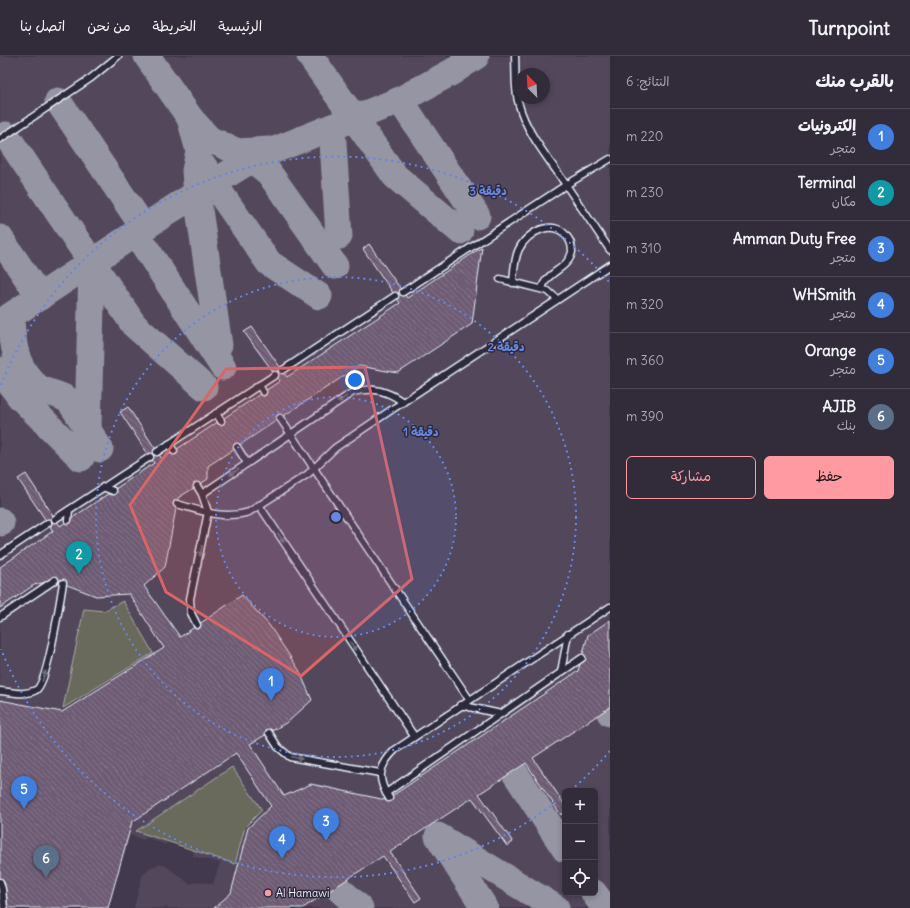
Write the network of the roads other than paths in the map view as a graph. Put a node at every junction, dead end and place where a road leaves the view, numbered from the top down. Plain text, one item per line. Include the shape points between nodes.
1 (118, 56) edge
2 (515, 56) edge
3 (0, 139) edge
4 (609, 161) edge
5 (566, 185) junction
6 (610, 250) edge
7 (610, 265) edge
8 (500, 279) dead end
9 (513, 282) junction
10 (542, 289) junction
11 (403, 292) dead end
12 (395, 296) dead end
13 (557, 299) junction
14 (282, 370) dead end
15 (275, 375) dead end
16 (259, 385) junction
17 (263, 392) dead end
18 (403, 402) junction
19 (216, 413) junction
20 (280, 418) dead end
21 (220, 421) dead end
22 (290, 433) junction
23 (169, 444) junction
24 (237, 447) dead end
25 (174, 451) dead end
26 (158, 452) dead end
27 (150, 457) dead end
28 (247, 463) junction
29 (314, 469) junction
30 (197, 486) dead end
31 (103, 488) junction
32 (113, 491) dead end
33 (202, 494) junction
34 (177, 504) dead end
35 (259, 505) junction
36 (69, 510) junction
37 (208, 512) junction
38 (55, 519) dead end
39 (68, 520) dead end
40 (48, 523) dead end
41 (0, 555) edge
42 (55, 580) dead end
43 (62, 583) dead end
44 (610, 607) edge
45 (0, 617) edge
46 (198, 625) dead end
47 (568, 634) junction
48 (582, 658) dead end
49 (561, 672) junction
50 (0, 691) edge
51 (469, 699) junction
52 (460, 705) junction
53 (501, 714) junction
54 (269, 733) dead end
55 (414, 736) junction
56 (380, 773) junction
57 (0, 882) edge
58 (4, 908) edge

1 - 3 lane via 91,78
2 - 5 lane via 515,87 526,124
4 - 5 lane
5 - 6 lane
5 - 11 lane
7 - 13 lane
8 - 9 lane
9 - 10 lane
9 - 10 lane via 518,250 523,242 539,230 548,227 558,229 566,234 571,242 572,251 563,267 545,280
10 - 13 lane
12 - 14 lane
13 - 18 lane
15 - 16 lane
16 - 17 lane
16 - 19 lane
18 -> 22 lane via 380,389 353,392
18 - 29 lane via 336,448
19 - 21 lane
19 - 23 lane
20 - 22 lane
22 - 28 lane
22 - 29 lane
23 - 25 lane
23 - 26 lane
24 - 28 lane
27 - 31 lane
28 -> 33 lane
29 - 35 lane
29 - 51 lane
30 - 33 lane
31 - 32 lane
31 - 36 lane
33 - 37 lane
34 - 37 lane
35 - 37 lane via 239,515 223,516
35 -> 55 lane
36 - 38 lane
36 - 39 lane
37 -> 46 lane via 190,599 191,613
40 - 41 lane
42 - 45 lane
50 -> 43 lane via 29,693 38,689 53,636
44 - 47 lane
47 - 49 lane
47 - 51 lane
48 - 49 lane
49 - 53 lane
51 - 52 lane
52 - 53 lane
52 - 55 lane
53 - 56 lane via 387,796
54 -> 56 lane via 278,747 290,757
55 - 56 lane via 385,760
57 - 58 lane

